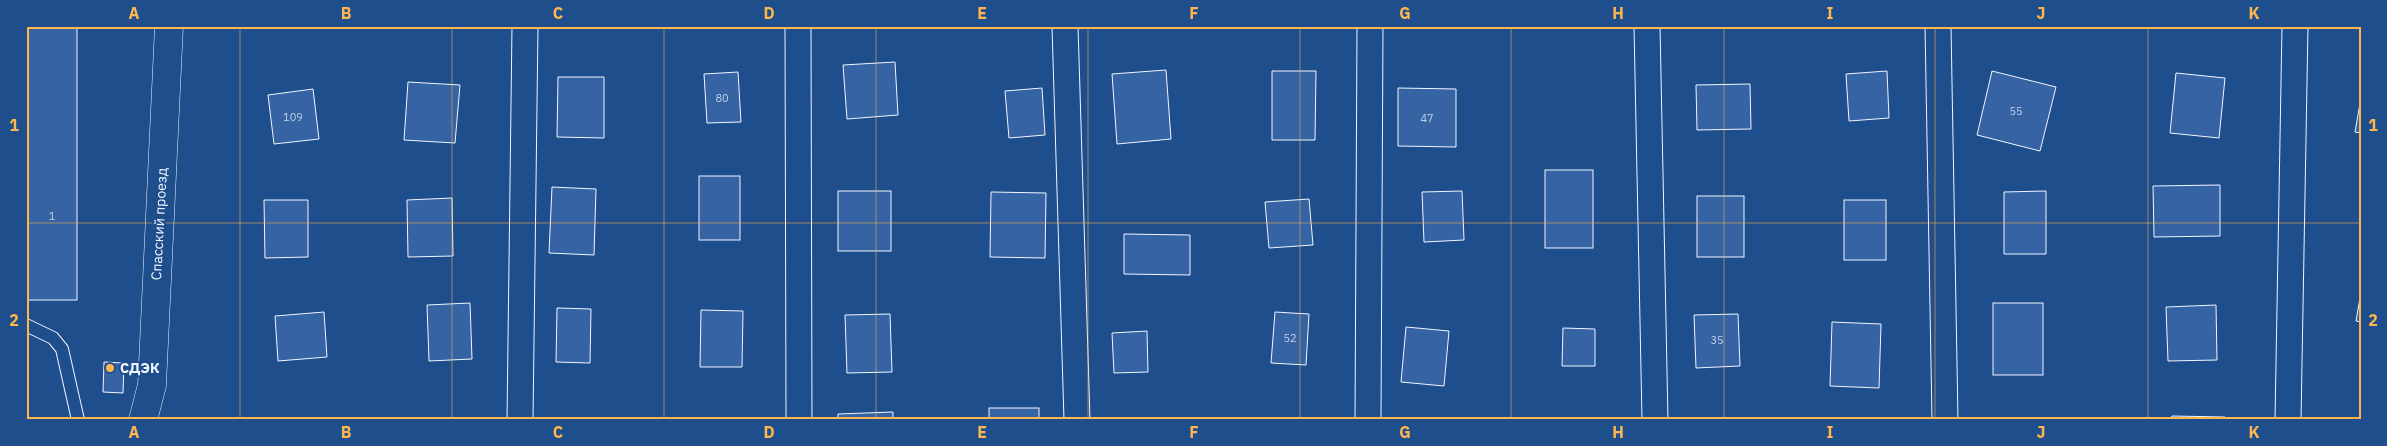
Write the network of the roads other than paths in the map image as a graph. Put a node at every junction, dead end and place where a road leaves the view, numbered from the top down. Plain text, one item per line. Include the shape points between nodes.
1 (168, 26) edge
2 (525, 26) edge
3 (798, 26) edge
4 (1065, 26) edge
5 (1370, 26) edge
6 (1647, 26) edge
7 (1938, 26) edge
8 (2295, 26) edge
9 (26, 325) edge
10 (78, 420) edge
11 (143, 420) edge
12 (520, 420) edge
13 (799, 420) edge
14 (1077, 420) edge
15 (1368, 420) edge
16 (1654, 420) edge
17 (1945, 420) edge
18 (2288, 420) edge

1 - 11 street, Спасский проезд via 152,386
2 - 12 street
3 - 13 street
4 - 14 street
5 - 15 street
6 - 16 street
7 - 17 street
8 - 18 street
9 - 10 lane via 53,338 62,349

